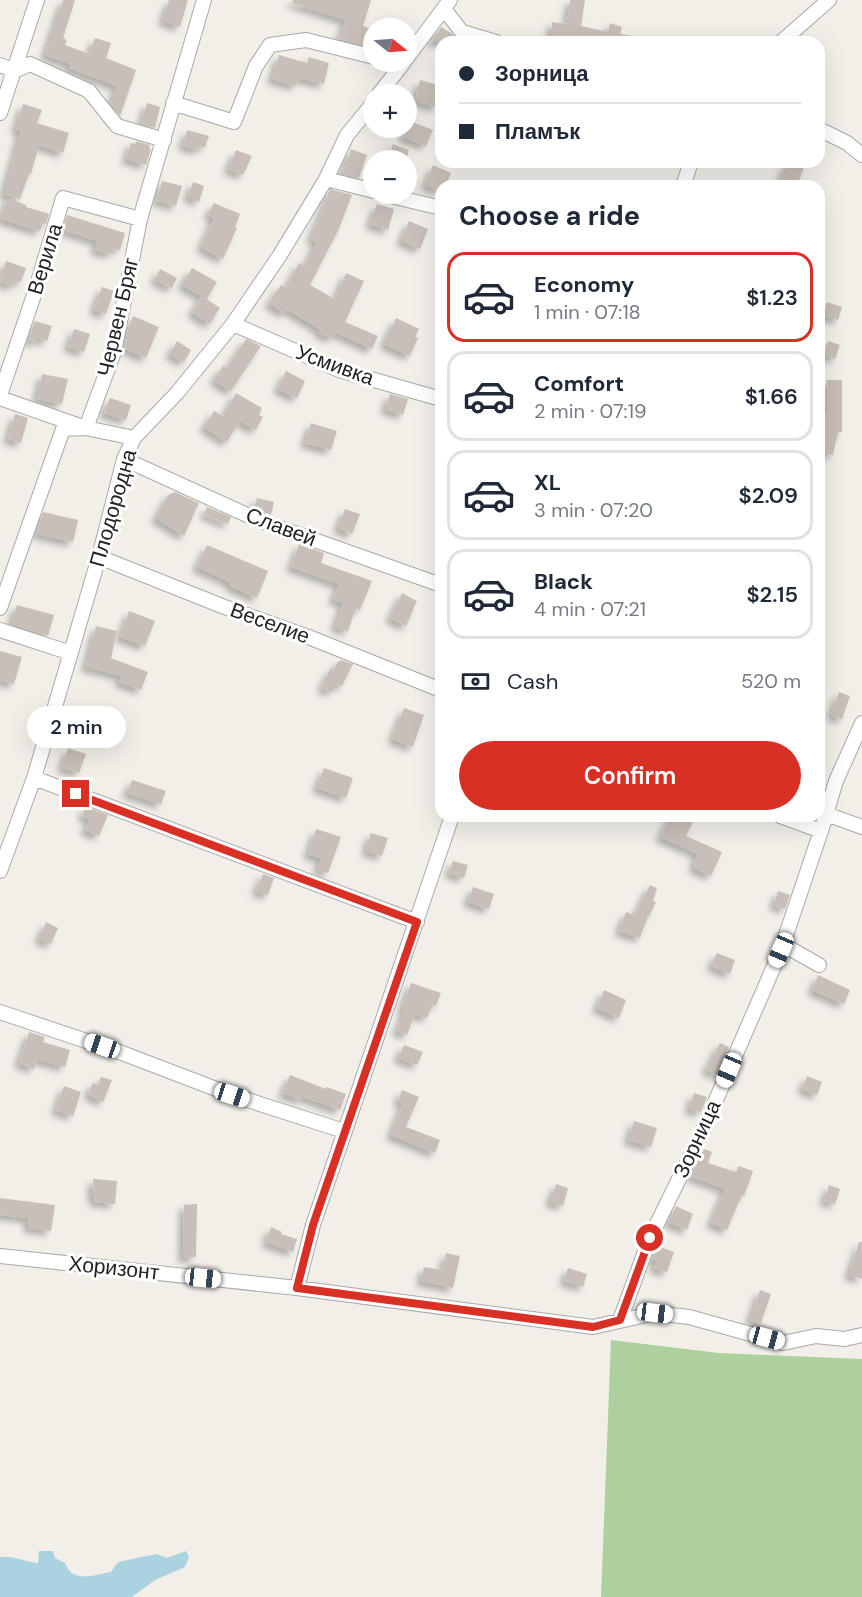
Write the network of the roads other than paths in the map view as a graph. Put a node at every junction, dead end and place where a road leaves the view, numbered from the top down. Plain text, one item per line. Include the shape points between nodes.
1 (37, 0) edge
2 (204, 0) edge
3 (829, 0) edge
4 (447, 5) edge
5 (476, 36) edge
6 (787, 36) edge
7 (417, 41) edge
8 (363, 54) edge
9 (0, 65) edge
10 (14, 71) junction
11 (173, 103) junction
12 (0, 113) edge
13 (363, 115) edge
14 (825, 132) edge
15 (164, 140) junction
16 (862, 155) edge
17 (326, 178) junction
18 (363, 188) edge
19 (417, 202) edge
20 (435, 207) edge
21 (140, 219) junction
22 (233, 324) junction
23 (0, 397) edge
24 (435, 397) edge
25 (86, 428) junction
26 (134, 438) junction
27 (124, 459) junction
28 (99, 557) junction
29 (435, 583) edge
30 (0, 608) edge
31 (0, 630) edge
32 (71, 652) junction
33 (435, 688) edge
34 (862, 723) edge
35 (34, 778) junction
36 (826, 814) junction
37 (825, 817) edge
38 (450, 822) edge
39 (796, 822) edge
40 (824, 822) edge
41 (862, 827) edge
42 (821, 831) junction
43 (0, 871) edge
44 (417, 922) junction
45 (782, 944) junction
46 (819, 965) dead end
47 (0, 1012) edge
48 (344, 1131) junction
49 (0, 1256) edge
50 (297, 1288) junction
51 (620, 1320) junction
52 (862, 1335) edge

1 - 10 street
2 - 11 street, Червен Бряг
3 - 6 street
4 - 5 street via 462,32
4 - 7 street
8 - 11 street via 306,40 270,45 256,66 234,122
9 - 10 street
10 - 12 street
10 - 15 street via 30,64 89,91 117,126
11 - 15 street, Червен Бряг
13 - 17 street, Плодородна via 347,135
14 - 16 street
15 - 21 street, Червен Бряг
17 - 18 street
17 - 22 street, Плодородна
19 - 20 street
21 - 23 street, Верила via 63,198
21 - 25 street, Червен Бряг via 114,352
22 - 24 street, Усмивка via 339,370
22 - 26 street, Плодородна
23 - 25 street
25 - 26 street
25 - 30 street via 63,429
26 - 27 street, Плодородна
27 - 28 street, Плодородна
27 - 29 street, Славей via 258,519
28 - 32 street, Плодородна
28 - 33 street, Веселие
31 - 32 street
32 - 35 street, Плодородна
34 - 36 street, Зорница
35 - 43 street, Плодородна
35 - 44 street
36 - 37 street, Зорница
36 - 41 street
38 - 44 street
39 - 42 street
40 - 42 street, Зорница
42 - 45 street, Зорница
44 - 48 street
45 - 46 street
45 - 51 street, Зорница via 703,1130 650,1238
47 - 48 street
48 - 50 street
49 - 50 street, Хоризонт
50 - 51 street, Хоризонт via 593,1327
51 - 52 street, Хоризонт via 655,1313 689,1317 783,1342 816,1336 844,1339

